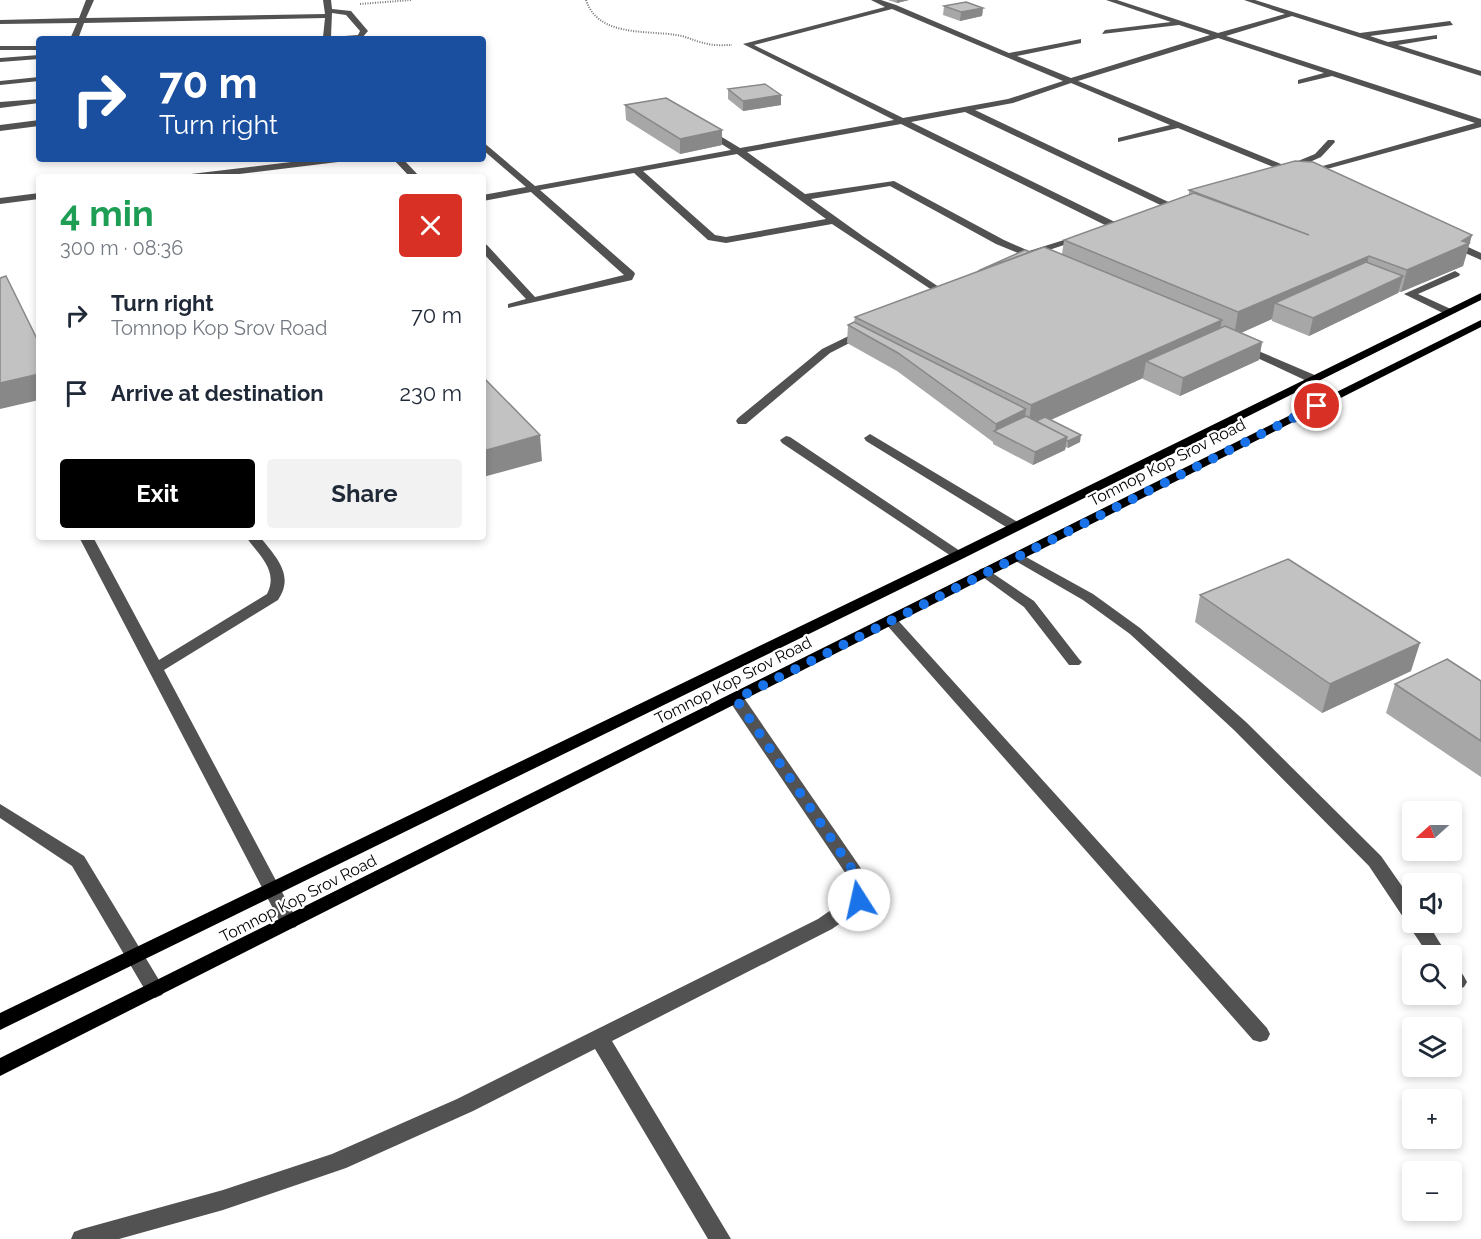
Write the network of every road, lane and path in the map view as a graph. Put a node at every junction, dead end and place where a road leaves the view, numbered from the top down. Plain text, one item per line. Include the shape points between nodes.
1 (90, 0) edge
2 (411, 0) edge
3 (586, 0) edge
4 (875, 0) edge
5 (1110, 0) edge
6 (1248, 0) edge
7 (893, 7) junction
8 (328, 8) edge
9 (1151, 13) junction
10 (1293, 14) junction
11 (1133, 17) dead end
12 (82, 21) junction
13 (0, 22) edge
14 (1180, 23) junction
15 (1450, 23) dead end
16 (1105, 32) dead end
17 (75, 36) edge
18 (327, 36) edge
19 (360, 36) edge
20 (1221, 36) junction
21 (1359, 36) junction
22 (1434, 37) dead end
23 (1078, 41) dead end
24 (747, 44) junction
25 (1387, 45) junction
26 (0, 48) edge
27 (36, 48) edge
28 (1010, 55) junction
29 (36, 57) edge
30 (0, 60) edge
31 (1332, 73) junction
32 (1481, 74) edge
33 (36, 79) edge
34 (1071, 80) junction
35 (1301, 82) dead end
36 (0, 83) edge
37 (36, 100) edge
38 (0, 105) edge
39 (968, 110) junction
40 (905, 121) junction
41 (1481, 122) edge
42 (36, 123) edge
43 (696, 124) edge
44 (1179, 125) junction
45 (0, 128) edge
46 (1121, 140) dead end
47 (1331, 142) dead end
48 (486, 148) edge
49 (741, 151) junction
50 (401, 162) edge
51 (284, 163) edge
52 (1287, 169) junction
53 (637, 171) junction
54 (211, 174) edge
55 (301, 174) edge
56 (413, 174) edge
57 (1302, 176) junction
58 (1312, 180) edge
59 (1279, 182) edge
60 (532, 189) junction
61 (36, 196) edge
62 (486, 197) edge
63 (806, 197) junction
64 (0, 201) edge
65 (1188, 206) edge
66 (1176, 209) junction
67 (1156, 215) edge
68 (834, 221) junction
69 (1104, 230) edge
70 (1094, 233) edge
71 (1439, 238) edge
72 (486, 251) edge
73 (1028, 254) junction
74 (1481, 257) edge
75 (1013, 261) edge
76 (1455, 274) edge
77 (1481, 296) edge
78 (930, 298) edge
79 (533, 301) junction
80 (512, 306) dead end
81 (1449, 312) junction
82 (1481, 323) edge
83 (878, 325) edge
84 (1234, 343) edge
85 (1313, 380) junction
86 (742, 421) dead end
87 (870, 438) dead end
88 (786, 440) dead end
89 (1016, 527) junction
90 (88, 540) edge
91 (255, 540) edge
92 (959, 555) junction
93 (1017, 556) junction
94 (985, 572) junction
95 (890, 620) junction
96 (1074, 662) dead end
97 (155, 669) junction
98 (736, 699) junction
99 (0, 810) edge
100 (272, 890) junction
101 (1402, 901) edge
102 (289, 922) junction
103 (135, 957) junction
104 (155, 990) junction
105 (0, 1022) edge
106 (1260, 1034) dead end
107 (599, 1037) junction
108 (0, 1068) edge
109 (82, 1239) edge
110 (720, 1239) edge

1 - 12 street
2 - 8 path
3 - 24 path via 589,12 598,22 617,28 684,36 715,45
4 - 7 street
5 - 9 street
6 - 10 street
7 - 24 street
7 - 28 street
8 - 12 street
8 - 18 street
8 - 19 street via 348,13 364,31
9 - 11 street
9 - 14 street
10 - 20 street
10 - 21 street
12 - 13 street
12 - 17 street
14 - 16 street
14 - 20 street
15 - 21 street
20 - 31 street
20 - 34 street
21 - 25 street
22 - 25 street
23 - 28 street
24 - 40 street
25 - 32 street
26 - 27 street
28 - 34 street
29 - 30 street
31 - 35 street
31 - 41 street
33 - 36 street
34 - 39 street via 1010,101
34 - 44 street
37 - 38 street
39 - 40 street
39 - 66 street
40 - 49 street
40 - 69 street via 1120,225
41 - 57 street
42 - 45 street
43 - 49 street
44 - 46 street
44 - 52 street
47 - 52 street via 1316,156
48 - 60 street
49 - 53 street
49 - 63 street
50 - 56 street
51 - 54 street
51 - 55 street
52 - 57 street
53 - 60 street
53 - 68 street via 712,238 720,240
57 - 58 street
57 - 59 street
60 - 62 street
60 - 79 street via 630,274 628,278
61 - 64 street
63 - 68 street
63 - 73 street via 891,183
65 - 66 street
66 - 67 street
68 - 78 street via 945,291
70 - 73 street
71 - 74 street
72 - 79 street
73 - 75 street
76 - 81 street via 1409,294
77 - 81 main road, Tomnop Kop Srov Road
79 - 80 street
81 - 85 main road, Tomnop Kop Srov Road
82 - 93 main road, Tomnop Kop Srov Road
83 - 86 street via 826,351
84 - 85 street
85 - 89 main road, Tomnop Kop Srov Road
87 - 89 street
88 - 92 street
89 - 92 main road, Tomnop Kop Srov Road
90 - 97 street
91 - 97 street via 279,571 280,586 273,597
92 - 100 main road, Tomnop Kop Srov Road
93 - 94 main road, Tomnop Kop Srov Road
93 - 101 street via 1088,597 1144,639 1240,726 1375,861
94 - 95 main road, Tomnop Kop Srov Road
94 - 96 street via 1029,604
95 - 98 main road, Tomnop Kop Srov Road
95 - 106 street
97 - 100 street
98 - 102 main road, Tomnop Kop Srov Road
98 - 107 street via 854,872 862,888 859,900 825,924
99 - 103 street via 78,861
100 - 102 street
100 - 103 main road, Tomnop Kop Srov Road
102 - 104 main road, Tomnop Kop Srov Road
103 - 104 street
103 - 105 main road, Tomnop Kop Srov Road
104 - 108 main road, Tomnop Kop Srov Road
107 - 109 street via 465,1105 338,1161 223,1200
107 - 110 street

